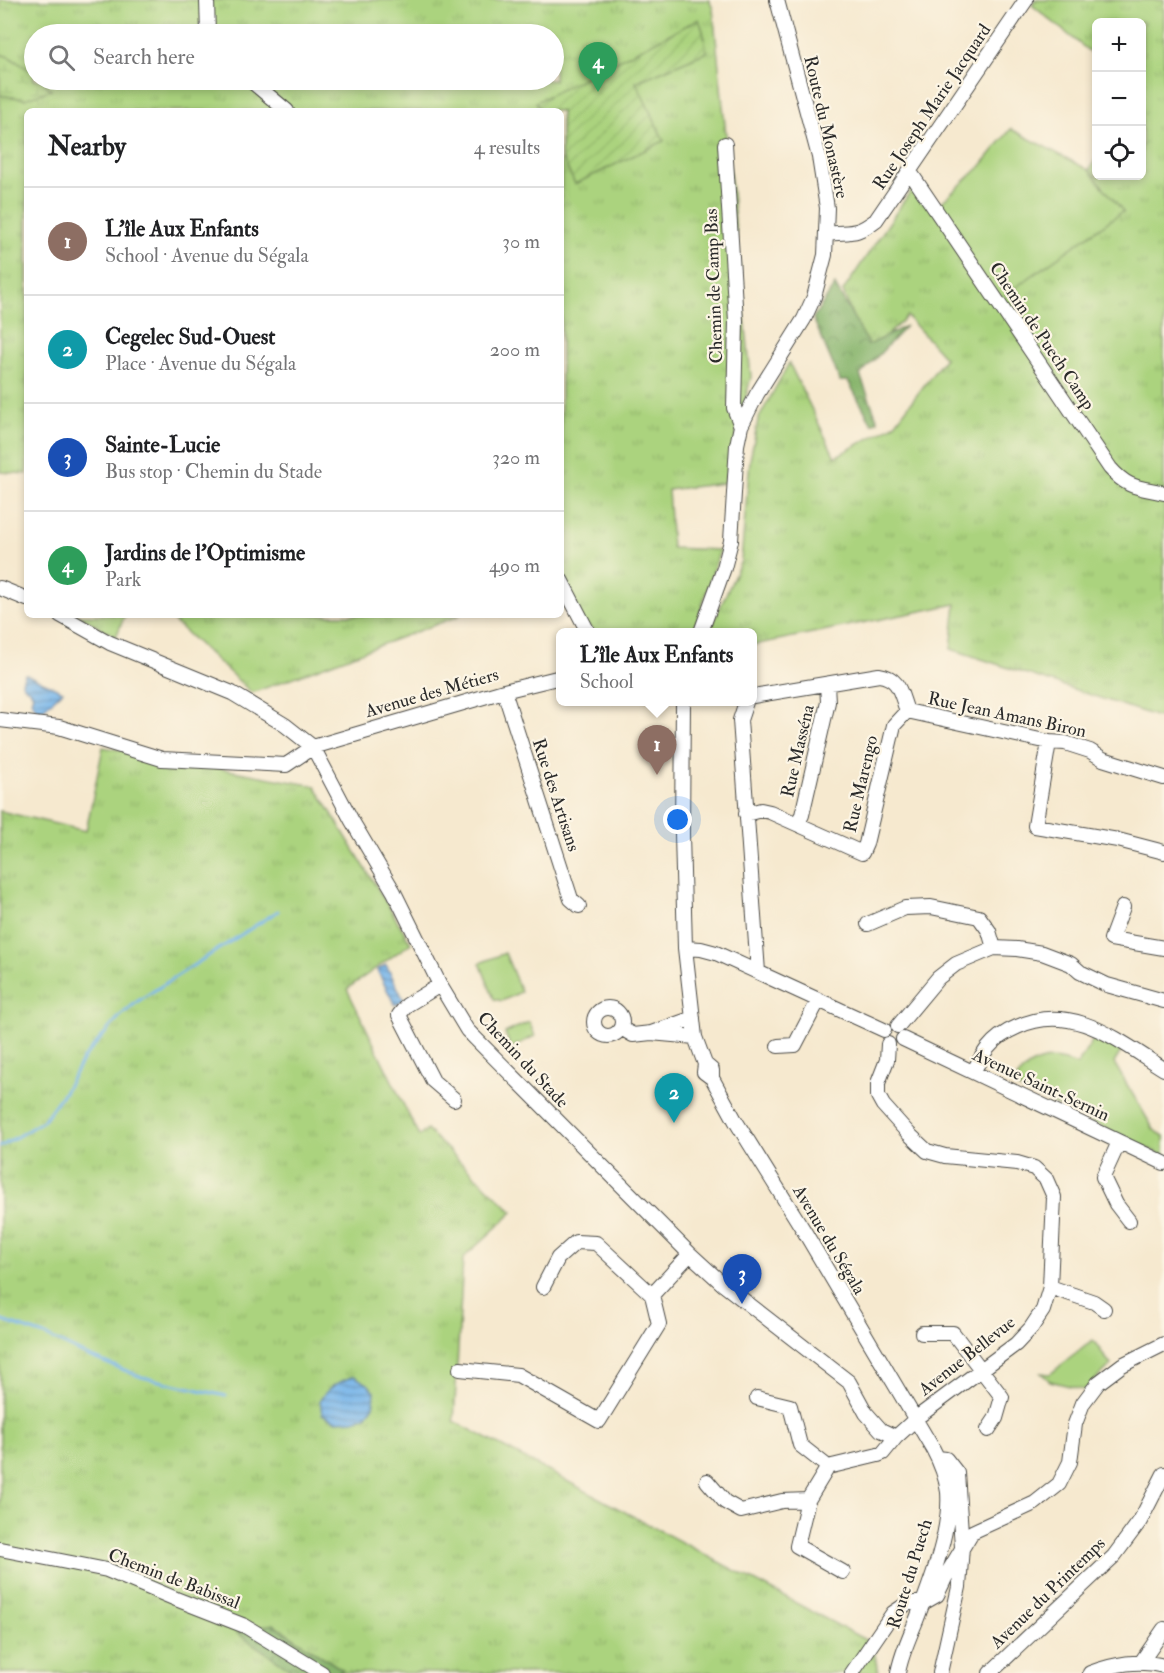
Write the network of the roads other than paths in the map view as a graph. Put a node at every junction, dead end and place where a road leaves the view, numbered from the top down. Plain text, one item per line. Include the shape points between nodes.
1 (207, 0) edge
2 (777, 0) edge
3 (1026, 0) edge
4 (208, 24) edge
5 (262, 90) edge
6 (283, 108) edge
7 (725, 144) dead end
8 (910, 172) junction
9 (827, 234) junction
10 (741, 426) junction
11 (1164, 493) edge
12 (564, 586) edge
13 (0, 588) edge
14 (24, 598) edge
15 (65, 618) edge
16 (585, 628) edge
17 (703, 628) edge
18 (556, 678) edge
19 (827, 684) junction
20 (504, 691) junction
21 (757, 695) edge
22 (683, 706) edge
23 (745, 706) edge
24 (907, 711) junction
25 (0, 720) edge
26 (1049, 742) junction
27 (313, 747) junction
28 (1164, 778) edge
29 (746, 814) junction
30 (797, 824) junction
31 (1164, 852) edge
32 (579, 906) dead end
33 (1123, 907) dead end
34 (868, 924) dead end
35 (686, 948) junction
36 (994, 948) junction
37 (1164, 948) edge
38 (758, 972) junction
39 (440, 985) junction
40 (818, 1001) junction
41 (1164, 1001) edge
42 (693, 1018) junction
43 (621, 1028) dead end
44 (884, 1030) junction
45 (901, 1032) junction
46 (651, 1033) junction
47 (695, 1038) junction
48 (888, 1044) junction
49 (778, 1046) dead end
50 (1164, 1069) edge
51 (973, 1072) junction
52 (454, 1099) dead end
53 (1119, 1142) junction
54 (1164, 1163) edge
55 (1128, 1221) dead end
56 (690, 1254) junction
57 (543, 1287) dead end
58 (1050, 1287) junction
59 (652, 1295) junction
60 (1104, 1309) dead end
61 (922, 1333) dead end
62 (1164, 1344) edge
63 (460, 1369) dead end
64 (981, 1370) junction
65 (757, 1398) dead end
66 (915, 1420) junction
67 (988, 1430) dead end
68 (896, 1437) junction
69 (938, 1458) junction
70 (828, 1467) junction
71 (1164, 1474) edge
72 (707, 1481) dead end
73 (808, 1500) junction
74 (962, 1547) junction
75 (0, 1549) edge
76 (843, 1572) dead end
77 (923, 1603) junction
78 (1164, 1629) edge
79 (1142, 1661) junction
80 (1157, 1667) edge
81 (322, 1673) edge
82 (852, 1673) edge
83 (898, 1673) edge
84 (940, 1673) edge
85 (990, 1673) edge
86 (1090, 1673) edge

1 - 4 street
2 - 9 street, Route du Monastère via 819,157
3 - 8 street, Rue Joseph Marie Jacquard
5 - 6 street
7 - 10 street, Chemin de Camp Bas via 736,321 734,408
8 - 9 street, Rue Joseph Marie Jacquard via 876,220 863,230
8 - 11 street, Chemin de Puech Camp via 1110,468 1129,485
9 - 10 street, Route du Monastère via 821,276 804,319
10 - 17 street, Route du Monastère via 731,541
12 - 16 street
13 - 14 street
15 - 27 street, Chemin du Stade via 110,643 232,693
18 - 20 street, Avenue des Métiers
19 - 21 street, Rue Jean Amans Biron
19 - 24 street, Rue Jean Amans Biron via 889,676 897,683
19 - 30 street, Rue Masséna via 828,702
20 - 27 street, Avenue des Métiers
20 - 32 street, Rue des Artisans via 571,898
22 - 35 street, Avenue du Ségala
23 - 29 street via 740,720
24 - 26 street, Rue Jean Amans Biron
24 - 30 street, Rue Marengo via 894,725 861,853
25 - 27 street, Avenue des Métiers via 59,727 162,759 286,765
26 - 28 street, Rue Jean Amans Biron via 1090,751 1103,759
26 - 31 street via 1035,826
27 - 39 street, Chemin du Stade via 394,892
29 - 30 street, Rue Marengo via 760,810
29 - 38 street
33 - 37 street via 1111,939
34 - 36 street via 905,908 931,907 980,917
35 - 38 street via 716,953
35 - 42 street, Avenue du Ségala
36 - 41 street via 1041,953 1071,964 1107,985
36 - 45 street via 956,964 938,978
38 - 40 street
39 - 52 street via 406,1005 399,1015 433,1081
39 - 56 street, Chemin du Stade via 467,1030
40 - 44 street
40 - 49 street via 795,1046
42 - 46 street
42 - 47 street, Avenue du Ségala
43 - 46 street via 633,1035
44 - 45 street via 889,1026
44 - 48 street
45 - 48 street via 895,1045
45 - 51 street, Avenue Saint-Sernin
46 - 47 street
47 - 66 street, Avenue du Ségala via 735,1120
48 - 58 street, Avenue Bellevue via 878,1096 927,1151 1017,1163 1034,1168 1046,1179 1054,1197
50 - 51 street via 1112,1036 1058,1017 1031,1020 1004,1033 988,1048
51 - 53 street, Avenue Saint-Sernin
53 - 54 street, Avenue Saint-Sernin
53 - 55 street via 1103,1177
56 - 59 street
56 - 68 street, Chemin du Stade via 849,1382 866,1413 881,1430
57 - 59 street via 558,1258 576,1242 596,1243
58 - 60 street
58 - 64 street, Avenue Bellevue via 1032,1328
59 - 63 street via 659,1324 599,1421 518,1375
61 - 64 street via 953,1332
62 - 74 street via 1122,1365 1083,1403 1075,1424 1070,1462 1059,1484 1035,1503 972,1532
64 - 66 street, Avenue Bellevue
64 - 67 street via 1002,1397
65 - 70 street via 790,1406 801,1445
66 - 68 street
66 - 69 street, Route du Puech
68 - 70 street via 883,1453
69 - 74 street via 946,1459 957,1473
69 - 77 street, Route du Puech via 948,1490 947,1514
70 - 73 street
71 - 85 street, Avenue du Printemps via 1140,1521 1114,1556
72 - 73 street via 725,1502 741,1511 782,1501
73 - 76 street via 797,1546
74 - 77 street via 937,1595
74 - 84 street via 959,1587
75 - 81 street, Chemin de Babissal via 107,1570 245,1626
77 - 82 street via 908,1603 893,1613
77 - 83 street, Route du Puech
78 - 79 street
79 - 80 street
79 - 86 street

